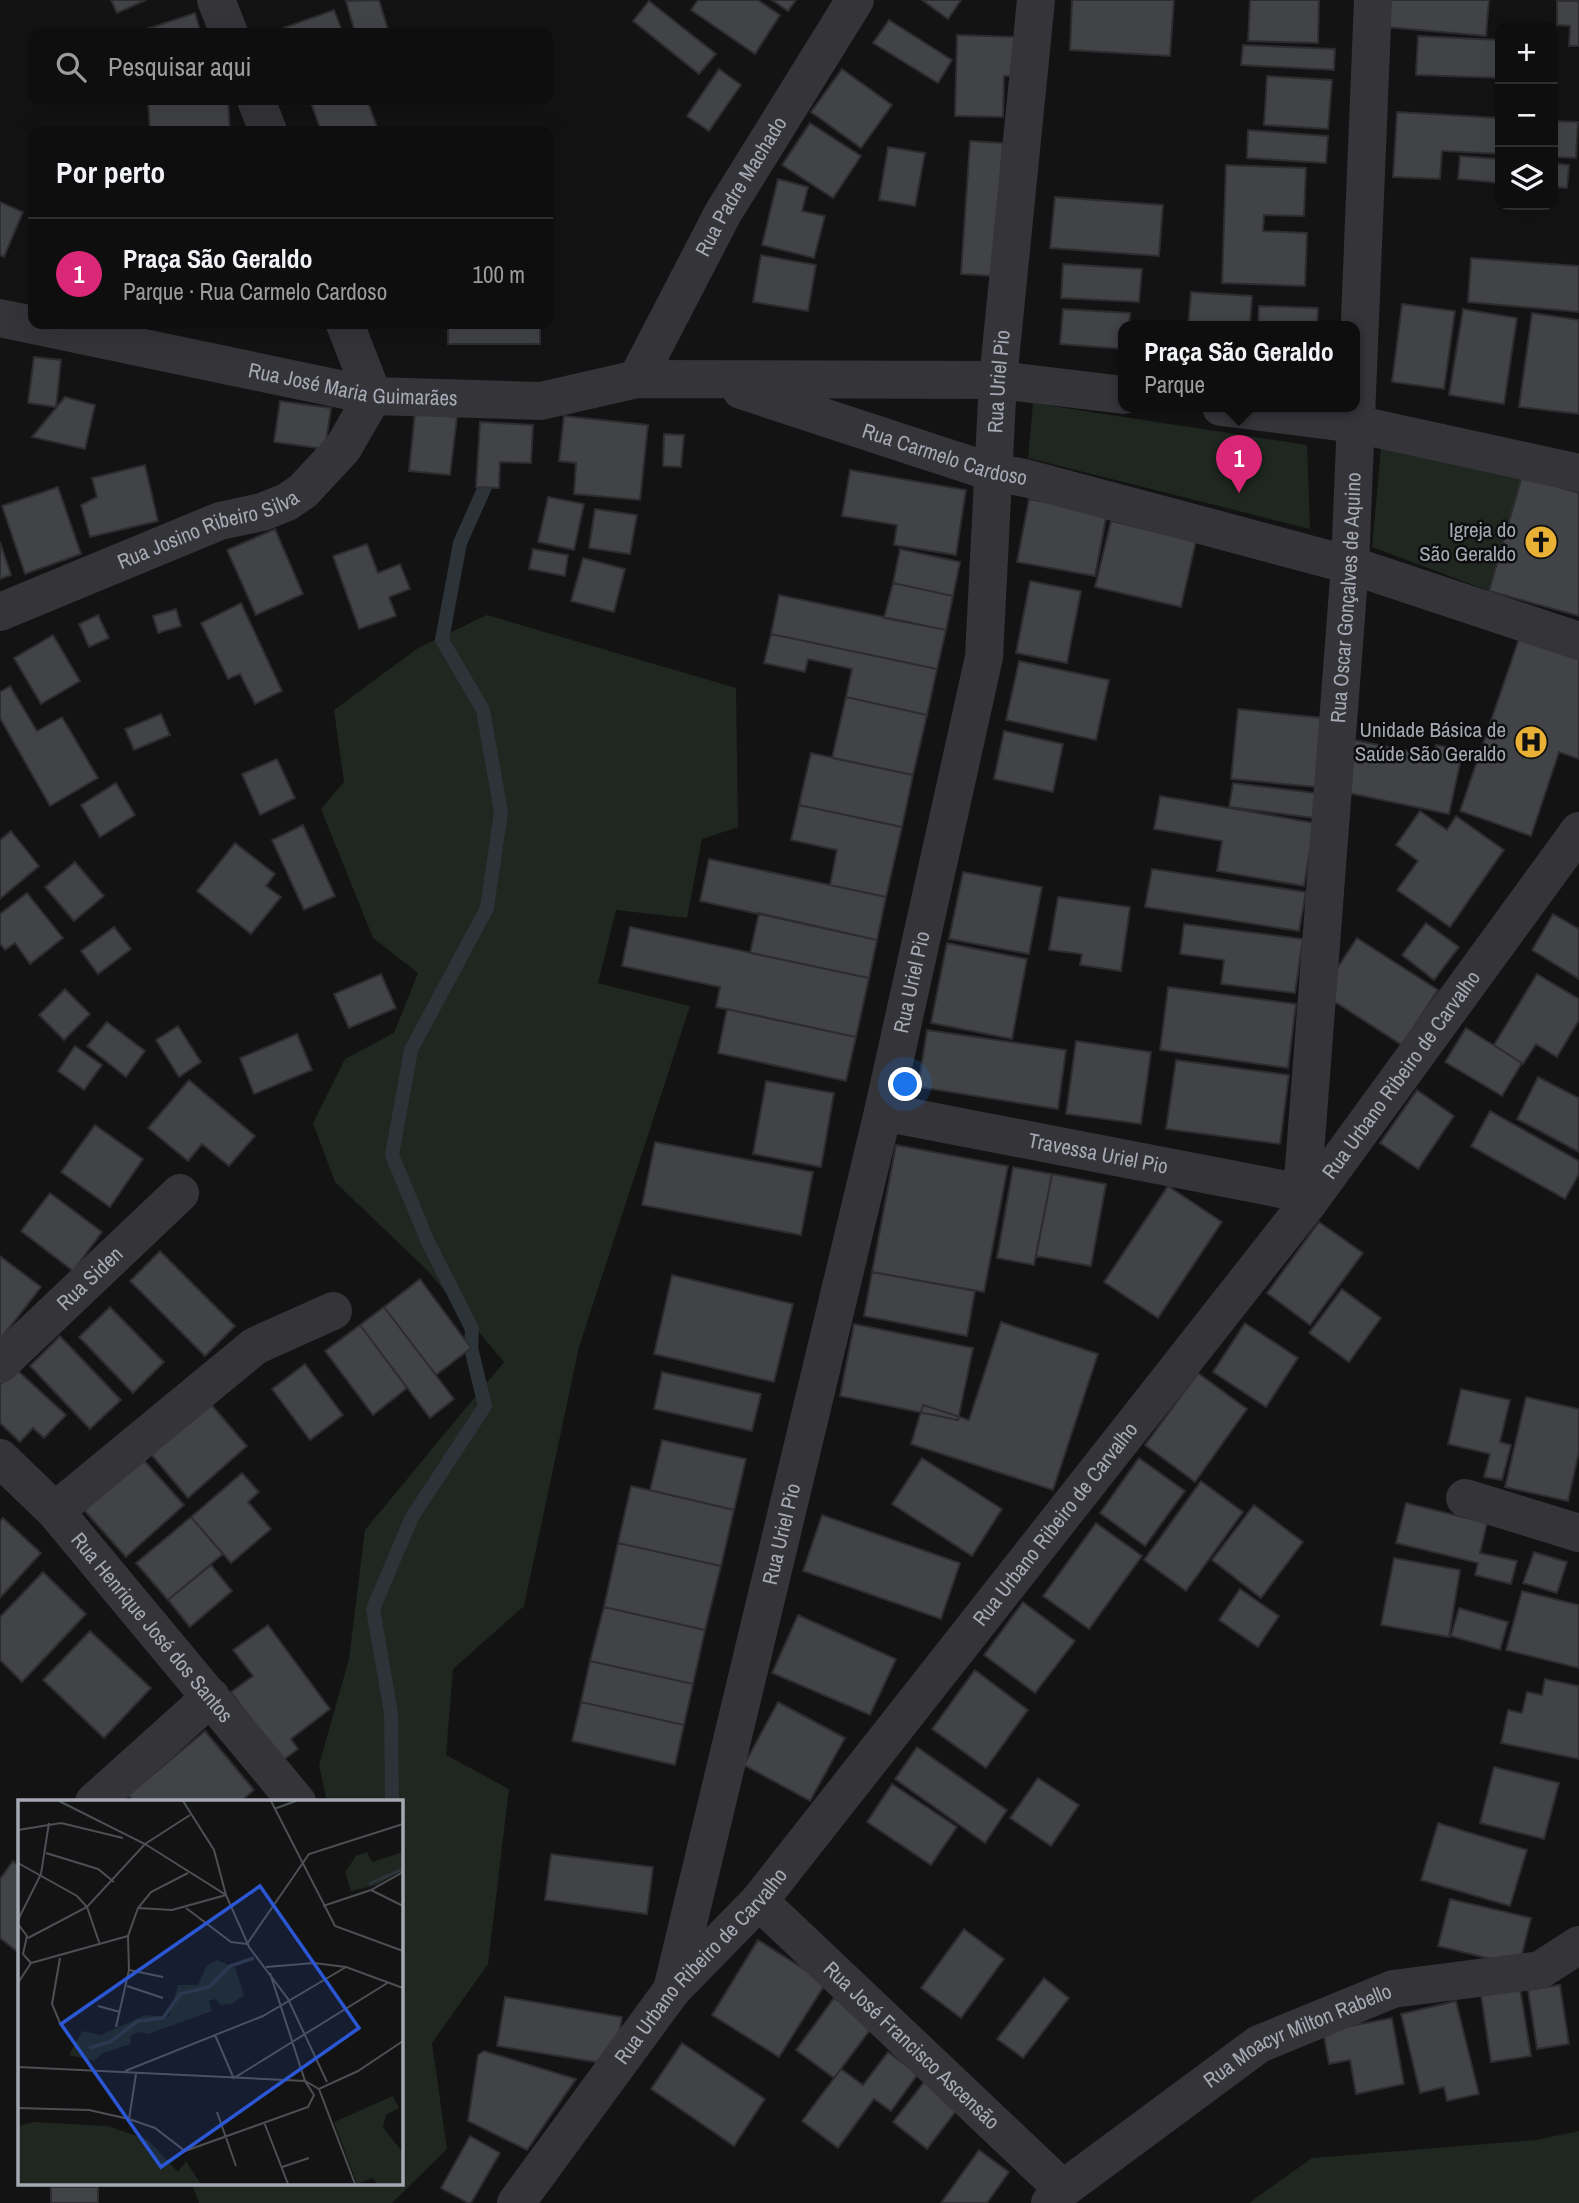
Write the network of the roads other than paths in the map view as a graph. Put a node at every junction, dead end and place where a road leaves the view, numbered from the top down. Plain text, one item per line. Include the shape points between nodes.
1 (216, 0) edge
2 (855, 0) edge
3 (1036, 0) edge
4 (1373, 0) edge
5 (227, 28) edge
6 (258, 105) edge
7 (266, 126) edge
8 (0, 318) edge
9 (1359, 321) edge
10 (28, 324) edge
11 (53, 329) edge
12 (347, 329) edge
13 (637, 379) junction
14 (709, 380) junction
15 (998, 380) junction
16 (1118, 395) edge
17 (373, 396) junction
18 (1260, 412) edge
19 (1356, 412) edge
20 (1355, 424) junction
21 (991, 472) junction
22 (1579, 473) edge
23 (1350, 565) junction
24 (0, 612) edge
25 (1579, 641) edge
26 (1579, 831) edge
27 (883, 1112) junction
28 (180, 1193) dead end
29 (1305, 1198) junction
30 (333, 1311) dead end
31 (0, 1364) edge
32 (0, 1458) edge
33 (1465, 1497) dead end
34 (55, 1511) junction
35 (1579, 1533) edge
36 (211, 1697) junction
37 (96, 1800) edge
38 (295, 1800) edge
39 (759, 1901) junction
40 (1579, 1945) edge
41 (672, 1990) junction
42 (1056, 2196) edge
43 (516, 2203) edge

1 - 5 street
2 - 13 street, Rua Padre Machado via 723,213
3 - 15 street, Rua Uriel Pio
4 - 9 street, Rua Oscar Gonçalves de Aquino
6 - 7 street
8 - 10 street, Rua José Maria Guimarães
11 - 17 street, Rua José Maria Guimarães
12 - 17 street
13 - 14 street, Rua José Maria Guimarães
13 - 17 street, Rua José Maria Guimarães via 541,401
14 - 15 street
14 - 21 street, Rua Carmelo Cardoso
15 - 16 street
15 - 21 street, Rua Uriel Pio
17 - 24 street, Rua Josino Ribeiro Silva via 342,448 287,502 220,521
18 - 20 street
19 - 20 street, Rua Oscar Gonçalves de Aquino
20 - 22 street
20 - 23 street, Rua Oscar Gonçalves de Aquino
21 - 23 street, Rua Carmelo Cardoso
21 - 27 street, Rua Uriel Pio via 984,657
23 - 25 street, Rua Carmelo Cardoso
23 - 29 street, Rua Oscar Gonçalves de Aquino
26 - 29 street, Rua Urbano Ribeiro de Carvalho
27 - 29 street, Travessa Uriel Pio
27 - 41 street, Rua Uriel Pio
28 - 31 street, Rua Siden
29 - 39 street, Rua Urbano Ribeiro de Carvalho
30 - 34 street via 254,1346
32 - 34 street, Rua Henrique José dos Santos
33 - 35 street
34 - 36 street, Rua Henrique José dos Santos
36 - 37 street
36 - 38 street, Rua Henrique José dos Santos
39 - 41 street, Rua Urbano Ribeiro de Carvalho
39 - 42 street, Rua José Francisco Ascensão
40 - 42 street, Rua Moacyr Milton Rabello via 1540,1970 1393,1989 1259,2044
41 - 43 street, Rua Urbano Ribeiro de Carvalho

